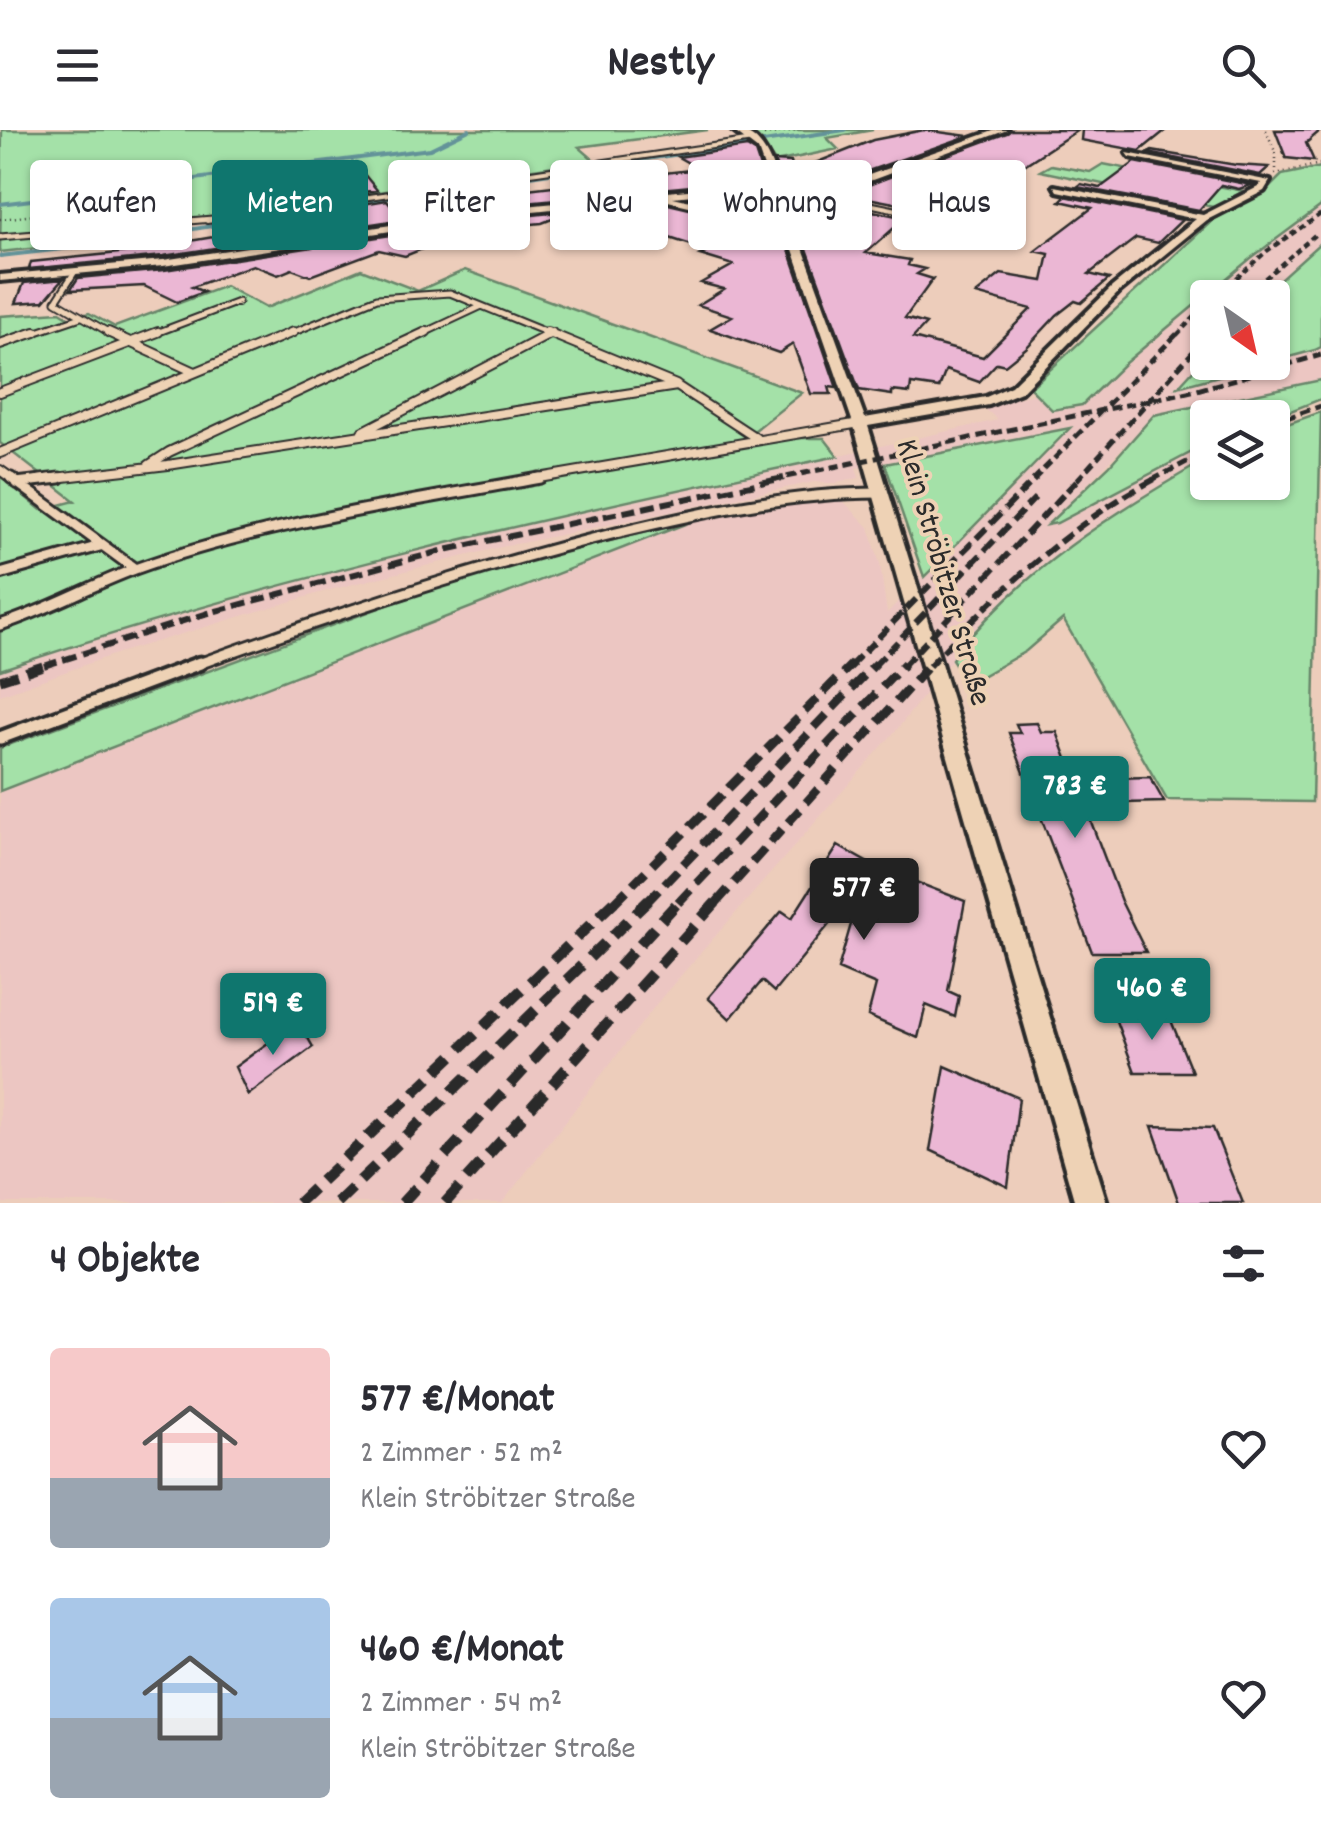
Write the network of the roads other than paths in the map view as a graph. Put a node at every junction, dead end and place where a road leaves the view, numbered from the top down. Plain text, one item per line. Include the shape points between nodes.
1 (736, 130) edge
2 (1003, 130) edge
3 (752, 139) junction
4 (1130, 156) dead end
5 (766, 160) edge
6 (872, 177) edge
7 (1057, 188) dead end
8 (550, 206) edge
9 (1204, 218) junction
10 (0, 237) edge
11 (799, 250) edge
12 (74, 273) junction
13 (0, 278) edge
14 (238, 302) dead end
15 (482, 306) junction
16 (81, 317) junction
17 (552, 333) junction
18 (0, 344) edge
19 (128, 344) junction
20 (195, 372) junction
21 (677, 386) junction
22 (0, 392) edge
23 (860, 423) junction
24 (354, 437) junction
25 (756, 438) junction
26 (0, 453) edge
27 (147, 466) junction
28 (0, 470) edge
29 (16, 483) junction
30 (880, 493) junction
31 (100, 546) junction
32 (135, 569) junction
33 (0, 574) edge
34 (0, 625) edge
35 (0, 738) edge
36 (1091, 1203) edge

1 - 3 street
2 - 6 street
3 - 5 street, Klein Ströbitzer Straße
3 - 10 lane via 184,224
4 - 9 street via 1266,180 1261,189
7 - 9 street
8 - 12 street
9 - 23 street via 1116,289 1016,389 990,401
11 - 23 street, Klein Ströbitzer Straße
12 - 13 street
12 - 16 lane via 56,301
14 - 19 lane
15 - 17 lane
15 - 20 lane via 450,293 377,298
15 - 27 lane
16 - 18 lane
16 - 19 lane
17 - 21 lane
17 - 24 lane
19 - 20 lane
19 - 22 lane
20 - 26 lane
21 - 24 lane
21 - 25 lane
23 - 25 lane
23 - 30 street, Klein Ströbitzer Straße
24 - 27 lane
25 - 32 lane via 312,520
27 - 29 lane
28 - 29 lane
29 - 31 lane
30 - 35 lane via 777,497 571,543 278,634
30 - 36 street, Klein Ströbitzer Straße
31 - 32 lane
31 - 33 lane
32 - 34 lane

